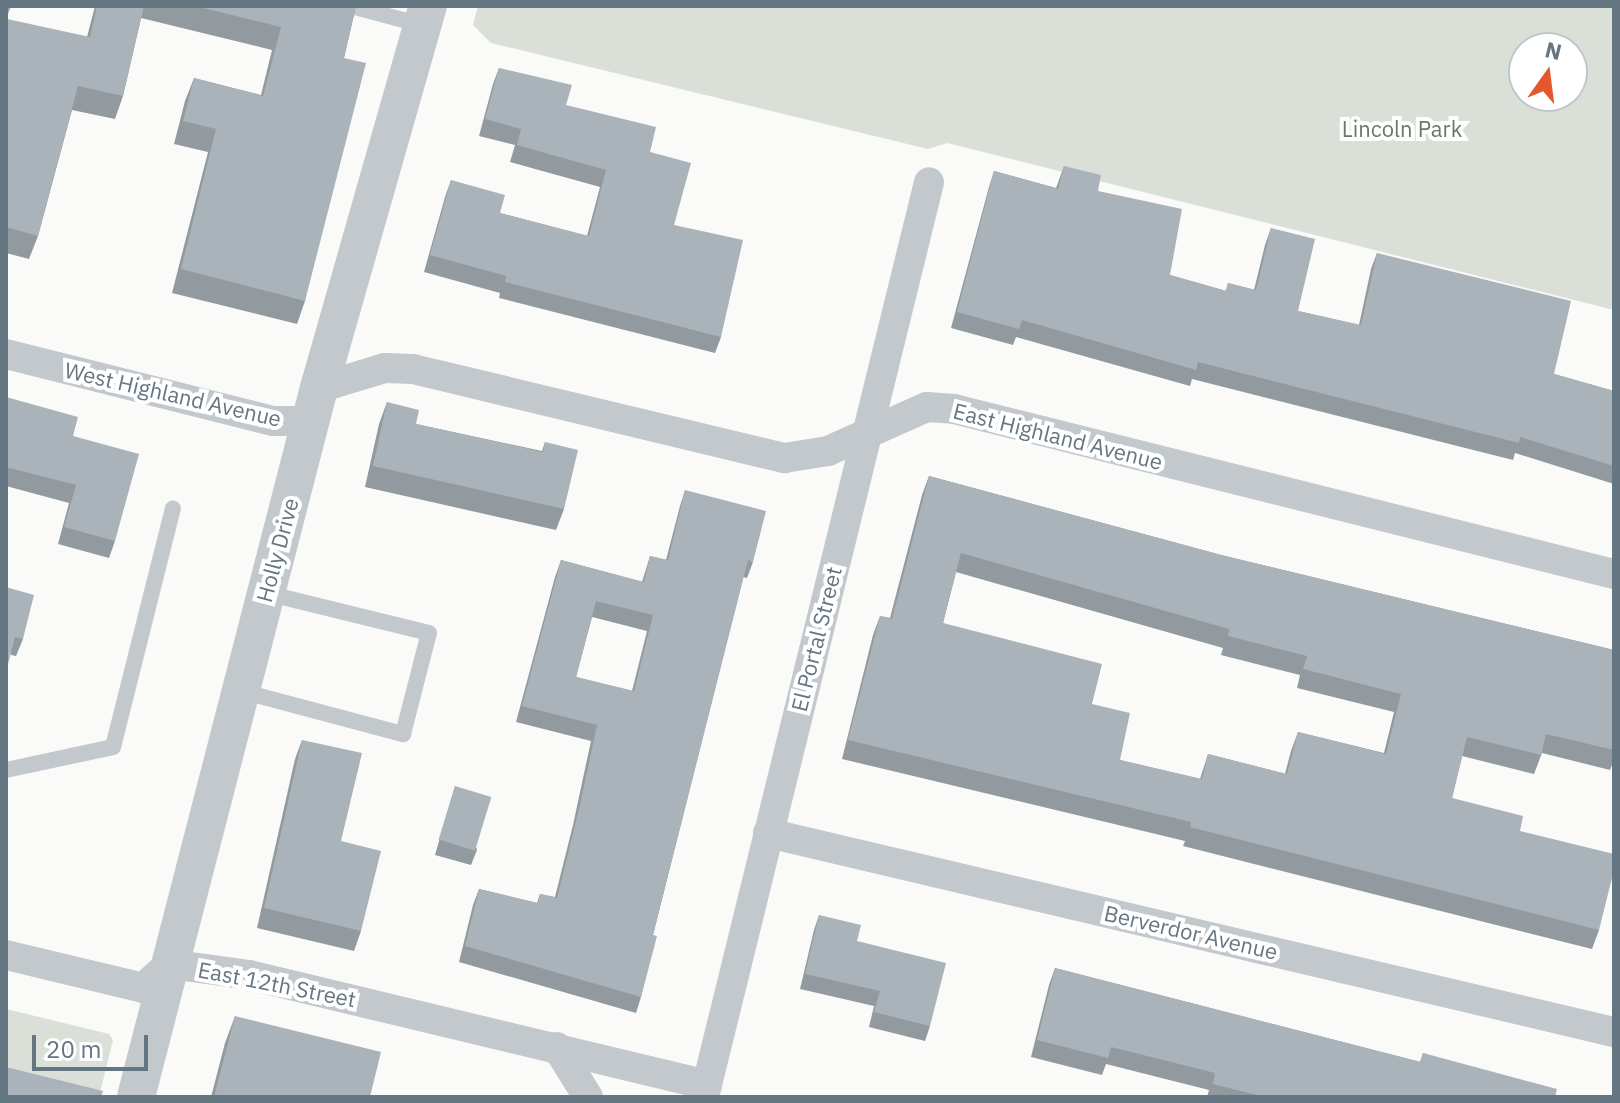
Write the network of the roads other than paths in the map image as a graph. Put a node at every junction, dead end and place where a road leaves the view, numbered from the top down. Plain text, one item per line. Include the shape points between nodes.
1 (351, 6) edge
2 (425, 15) edge
3 (929, 182) dead end
4 (6, 354) edge
5 (319, 388) junction
6 (867, 432) junction
7 (173, 508) dead end
8 (1614, 574) edge
9 (266, 593) junction
10 (241, 691) junction
11 (6, 770) edge
12 (768, 833) junction
13 (6, 955) edge
14 (170, 964) junction
15 (1614, 1032) edge
16 (557, 1047) junction
17 (706, 1091) edge
18 (136, 1097) edge
19 (588, 1097) edge

1 - 2 lane
2 - 5 street, Holly Drive
3 - 6 street, El Portal Street
4 - 5 street, West Highland Avenue via 273,421 306,421
5 - 6 street, East Highland Avenue via 385,368 413,369 784,458 828,451
5 - 9 street, Holly Drive
6 - 8 street, East Highland Avenue via 927,407 954,409
6 - 12 street, El Portal Street
7 - 11 lane via 113,747
9 - 10 street, Holly Drive
9 - 10 lane via 429,633 403,734
10 - 14 street, Holly Drive
12 - 15 street, Berverdor Avenue
12 - 17 street, El Portal Street
13 - 14 street, East 12th Street via 143,988
14 - 16 street, East 12th Street via 249,975
14 - 18 street, Holly Drive
16 - 17 street, East 12th Street
16 - 19 street

